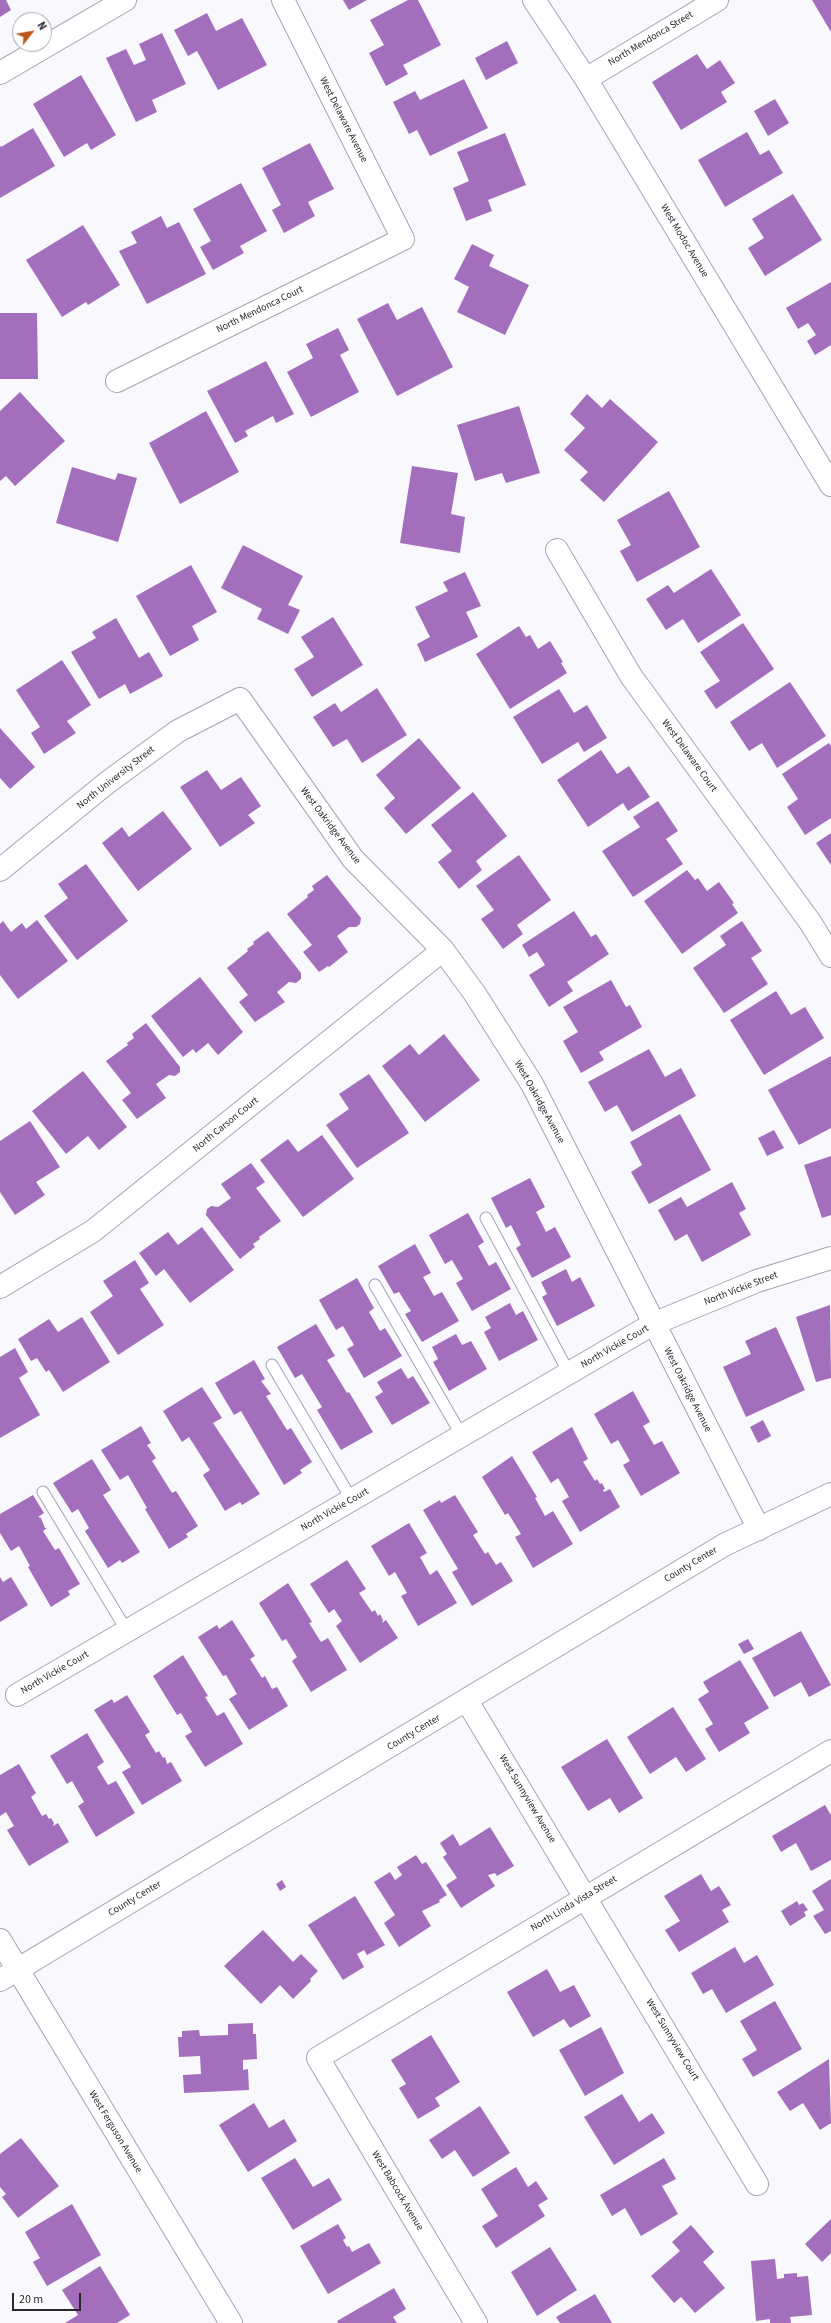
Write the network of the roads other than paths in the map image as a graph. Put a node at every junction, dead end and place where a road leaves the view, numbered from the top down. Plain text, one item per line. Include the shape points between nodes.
1 (125, 0) edge
2 (283, 0) edge
3 (534, 0) edge
4 (716, 0) edge
5 (0, 72) edge
6 (586, 79) junction
7 (403, 239) joint
8 (117, 381) dead end
9 (831, 485) edge
10 (557, 550) dead end
11 (240, 699) joint
12 (0, 870) edge
13 (443, 950) junction
14 (831, 956) edge
15 (486, 1218) dead end
16 (831, 1258) edge
17 (375, 1285) dead end
18 (0, 1287) edge
19 (653, 1324) junction
20 (272, 1365) dead end
21 (569, 1374) junction
22 (462, 1436) junction
23 (43, 1492) dead end
24 (831, 1494) edge
25 (352, 1500) junction
26 (759, 1529) junction
27 (127, 1631) junction
28 (17, 1695) dead end
29 (467, 1701) junction
30 (831, 1751) edge
31 (587, 1897) junction
32 (0, 1940) edge
33 (9, 1975) edge
34 (318, 2058) joint
35 (757, 2184) dead end
36 (231, 2323) edge
37 (476, 2323) edge

1 - 5 street
2 - 7 street, West Delaware Avenue
3 - 6 street, West Modoc Avenue
4 - 6 street, North Mendonca Street
6 - 9 street, West Modoc Avenue
7 - 8 street, North Mendonca Court
10 - 14 street, West Delaware Court via 631,676 810,922
11 - 12 street, North University Street via 178,731 108,782
11 - 13 street, West Oakridge Avenue via 353,859
13 - 18 street, North Carson Court via 94,1231
13 - 19 street, West Oakridge Avenue via 475,994 532,1084
15 - 21 lane
16 - 19 street, North Vickie Street via 757,1281
17 - 22 lane
19 - 21 street, North Vickie Court
19 - 26 street, West Oakridge Avenue
20 - 25 lane
21 - 22 street, North Vickie Court
22 - 25 street, North Vickie Court
23 - 27 lane
24 - 26 street, County Center
25 - 27 street, North Vickie Court
26 - 29 street, County Center via 724,1545
27 - 28 street, North Vickie Court
29 - 31 street, West Sunnyview Avenue
29 - 33 street, County Center
30 - 31 street, North Linda Vista Street
31 - 34 street, North Linda Vista Street
31 - 35 street, West Sunnyview Court
32 - 33 street, West Ferguson Avenue
33 - 36 street, West Ferguson Avenue
34 - 37 street, West Babcock Avenue

